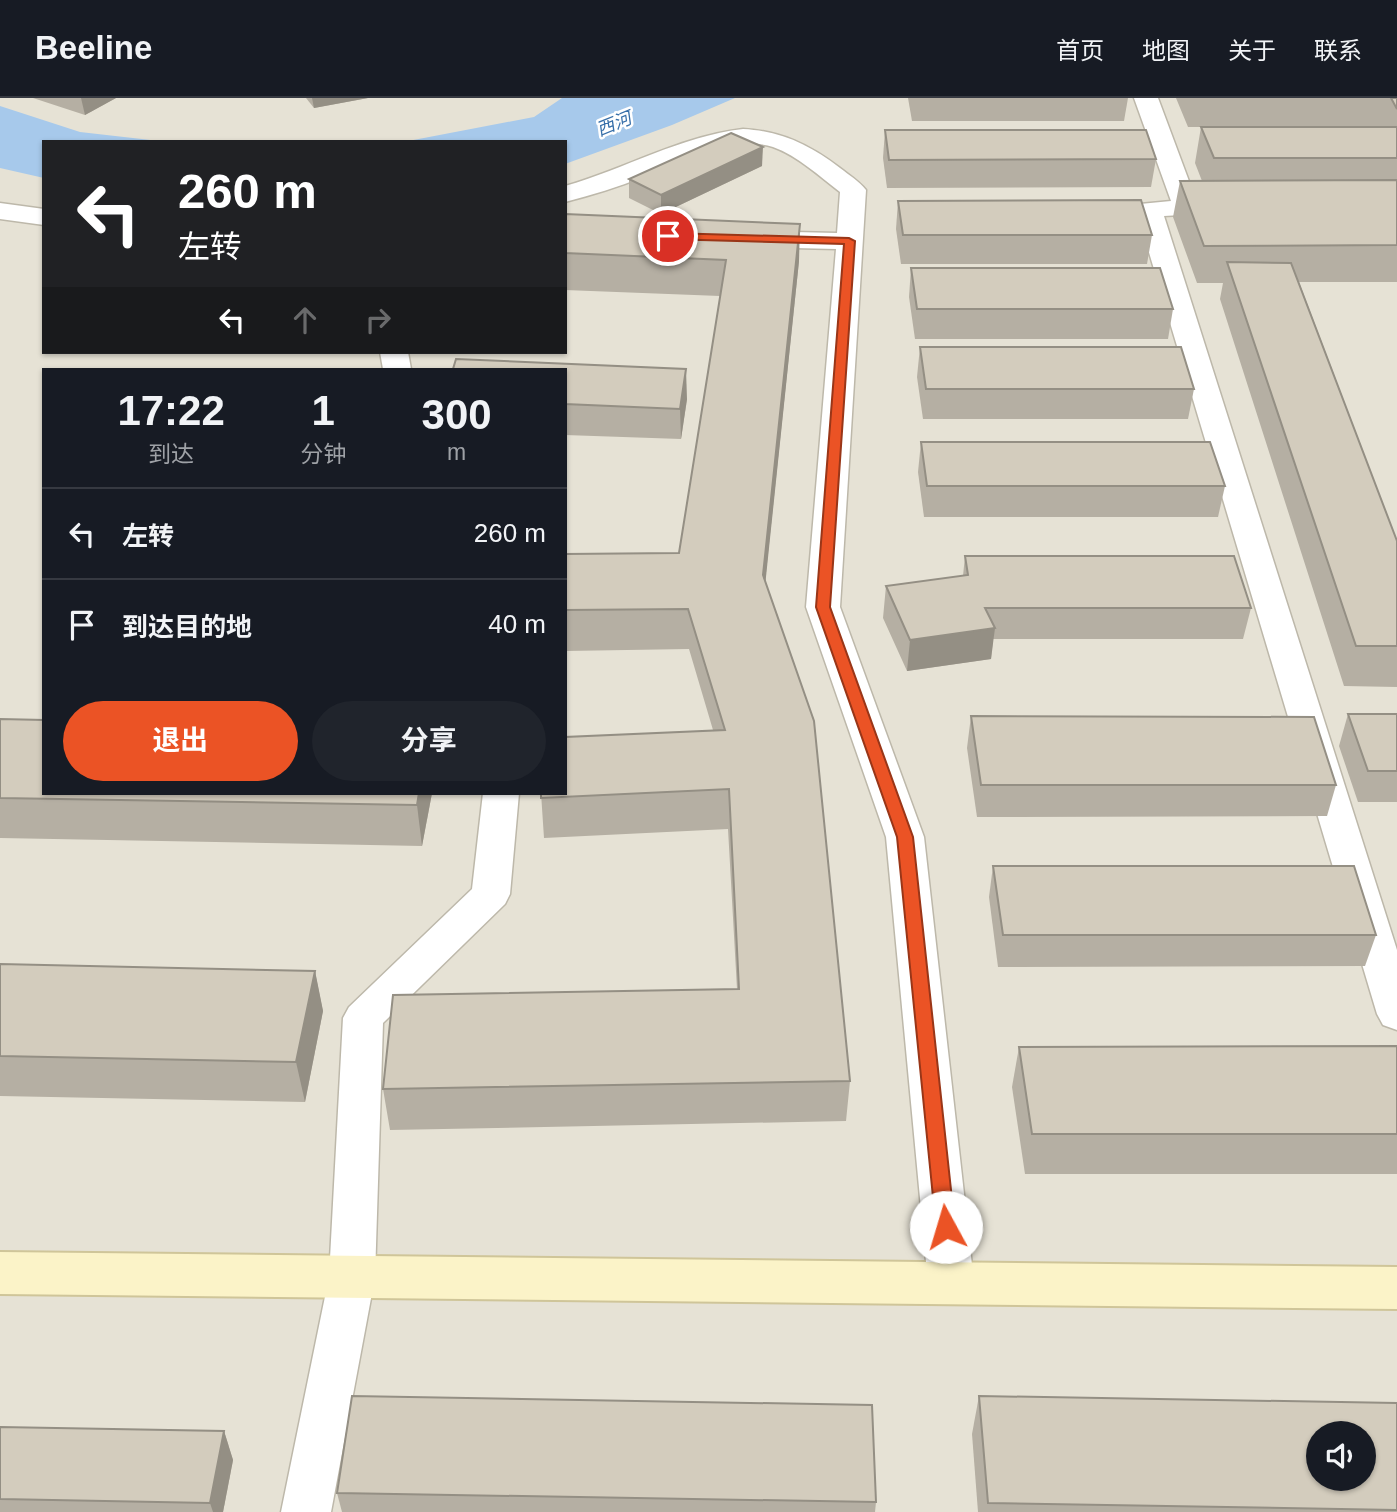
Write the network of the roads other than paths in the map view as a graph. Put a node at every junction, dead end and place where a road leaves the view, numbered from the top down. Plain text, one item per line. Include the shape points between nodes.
1 (1146, 98) edge
2 (567, 193) edge
3 (1186, 208) junction
4 (1226, 208) edge
5 (0, 211) edge
6 (42, 217) edge
7 (728, 238) edge
8 (849, 241) junction
9 (501, 795) edge
10 (1397, 1014) edge
11 (0, 1273) edge
12 (352, 1277) junction
13 (951, 1283) junction
14 (1397, 1288) edge
15 (306, 1512) edge

1 - 3 street
2 - 8 street via 638,171 710,140 759,137 793,147 853,190
3 - 4 street
3 - 10 street via 1149,209
5 - 6 street
7 - 8 street
8 - 13 street via 823,607 905,837
9 - 12 street via 491,894 363,1018
11 - 12 street
12 - 13 street
12 - 15 street
13 - 14 street

